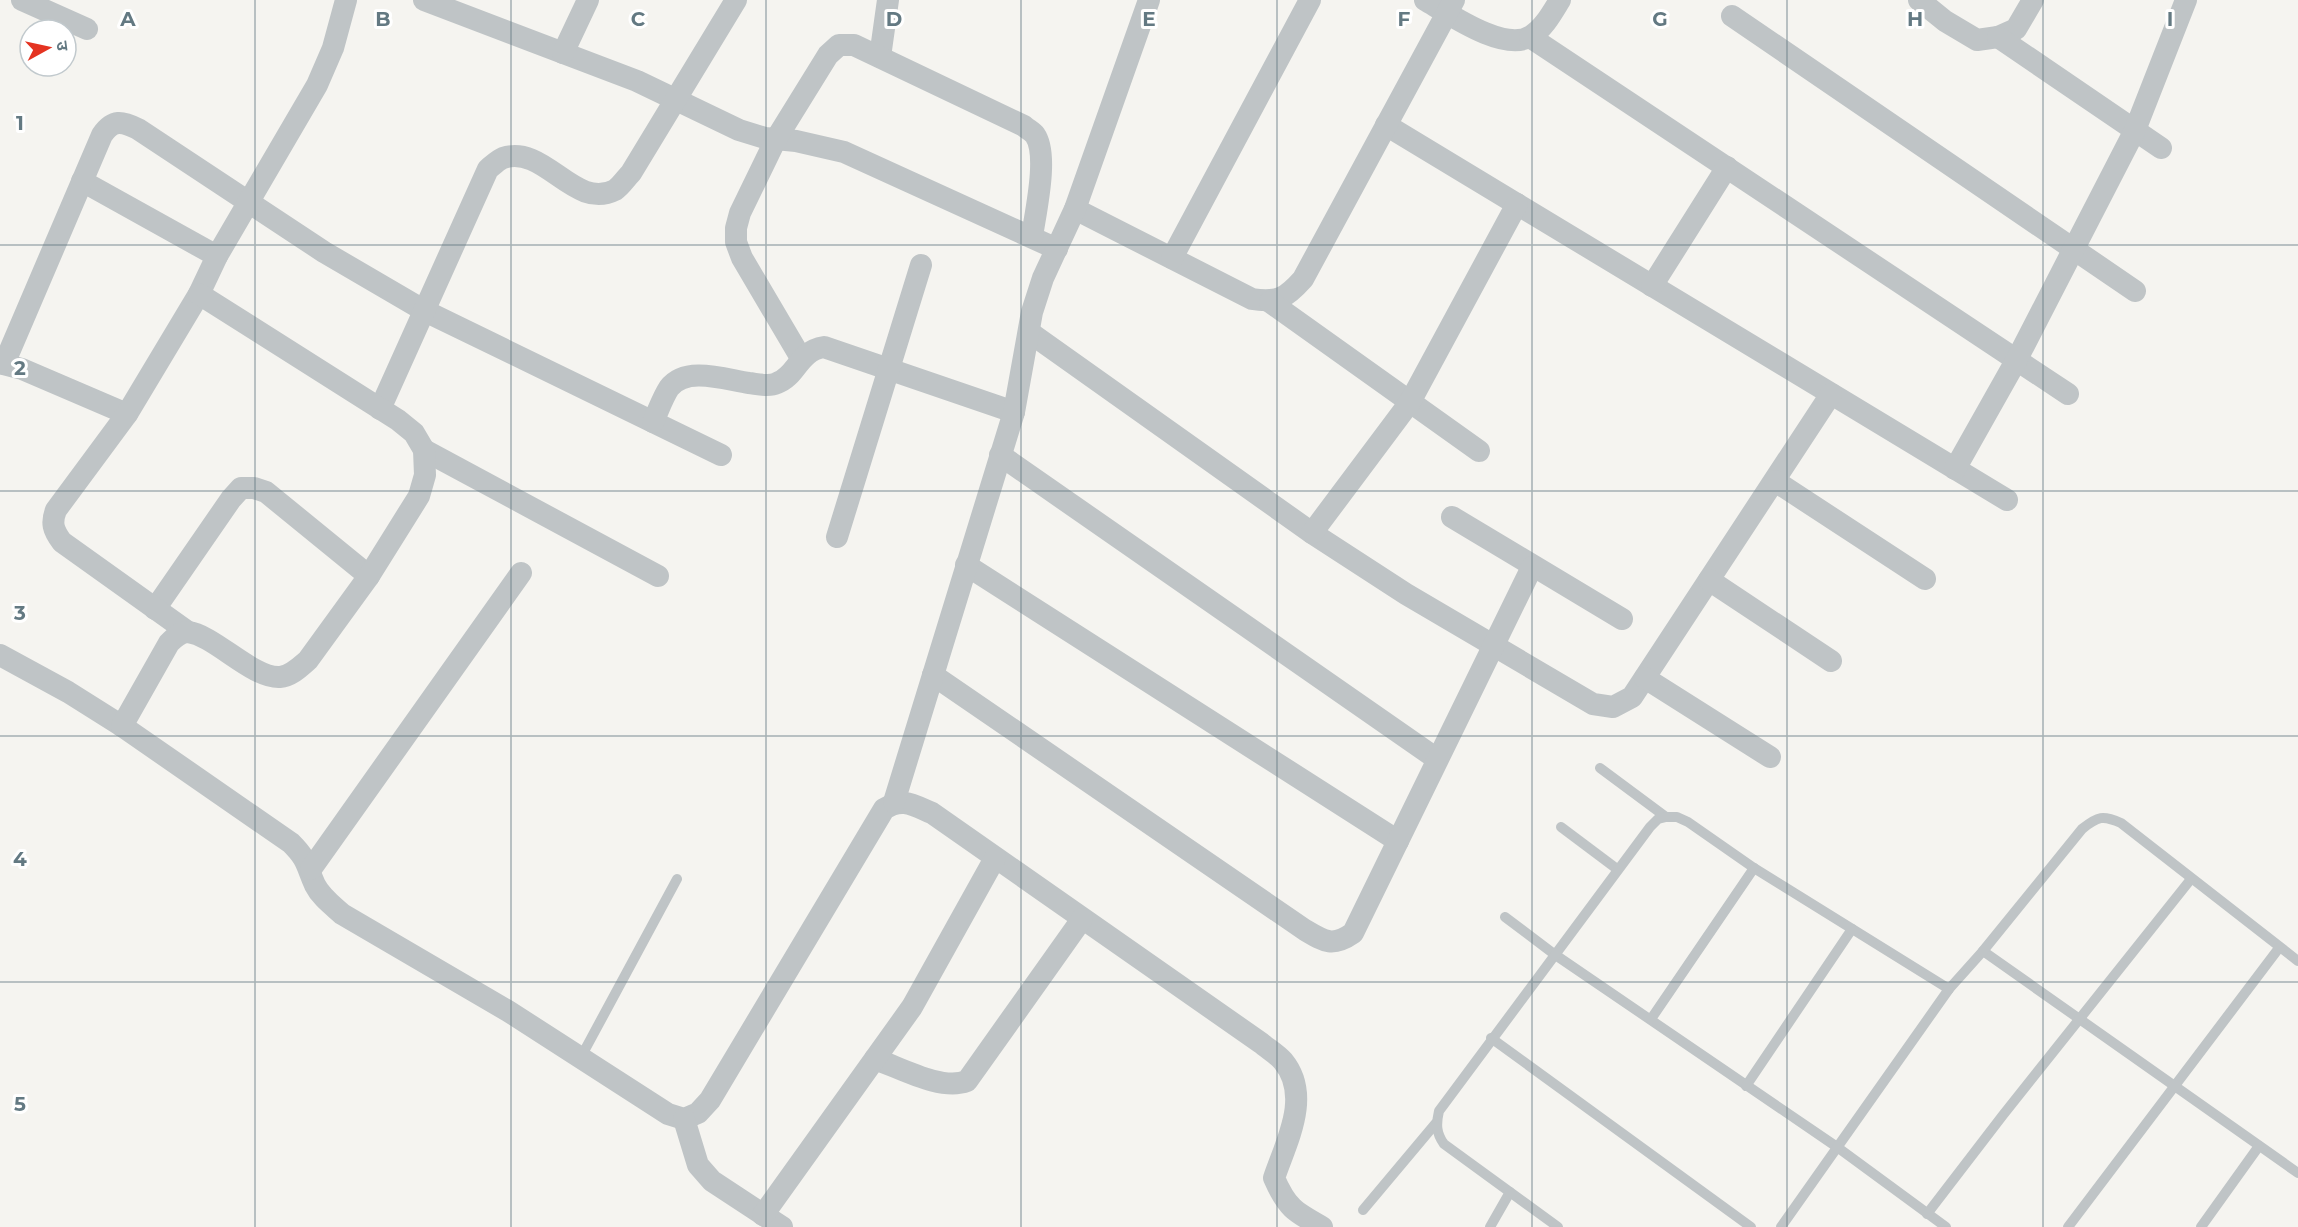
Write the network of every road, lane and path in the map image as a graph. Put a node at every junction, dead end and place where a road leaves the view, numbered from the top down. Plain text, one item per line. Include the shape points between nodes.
1 (22, 0) edge
2 (346, 0) edge
3 (424, 0) edge
4 (588, 0) edge
5 (736, 0) edge
6 (888, 0) edge
7 (1149, 0) edge
8 (1310, 0) edge
9 (1425, 0) edge
10 (1560, 0) edge
11 (1919, 0) edge
12 (2033, 0) edge
13 (2182, 1) edge
14 (1450, 6) edge
15 (1732, 16) dead end
16 (87, 29) dead end
17 (1530, 37) junction
18 (1998, 37) junction
19 (563, 53) junction
20 (880, 57) junction
21 (676, 100) junction
22 (1386, 125) junction
23 (2135, 130) junction
24 (776, 139) junction
25 (2161, 148) dead end
26 (1726, 167) junction
27 (82, 181) junction
28 (250, 203) junction
29 (1517, 204) junction
30 (1075, 209) junction
31 (1032, 237) junction
32 (1057, 249) junction
33 (2074, 249) junction
34 (217, 256) junction
35 (1172, 258) junction
36 (921, 265) dead end
37 (1652, 286) junction
38 (2135, 291) dead end
39 (199, 294) junction
40 (1270, 302) junction
41 (425, 311) junction
42 (1029, 332) junction
43 (801, 358) junction
44 (2016, 359) junction
45 (2, 364) edge
46 (890, 370) junction
47 (1832, 394) junction
48 (2068, 394) dead end
49 (1410, 402) junction
50 (380, 409) junction
51 (1014, 412) junction
52 (127, 414) junction
53 (653, 422) junction
54 (424, 450) junction
55 (1479, 451) dead end
56 (721, 454) dead end
57 (1000, 455) junction
58 (1955, 469) junction
59 (1775, 481) junction
60 (2007, 500) dead end
61 (1452, 517) dead end
62 (1312, 533) junction
63 (837, 537) dead end
64 (966, 565) junction
65 (1532, 567) junction
66 (521, 573) dead end
67 (369, 576) junction
68 (658, 576) dead end
69 (1925, 579) dead end
70 (1709, 580) junction
71 (155, 609) junction
72 (1622, 619) dead end
73 (188, 632) junction
74 (1492, 645) junction
75 (0, 655) edge
76 (1831, 661) dead end
77 (933, 675) junction
78 (1645, 678) junction
79 (122, 726) junction
80 (1770, 757) dead end
81 (1437, 759) junction
82 (1600, 768) dead end
83 (894, 802) junction
84 (1666, 817) junction
85 (1561, 827) dead end
86 (1398, 841) junction
87 (995, 858) junction
88 (1754, 868) junction
89 (310, 869) junction
90 (1617, 869) junction
91 (677, 879) dead end
92 (2191, 879) junction
93 (1505, 917) dead end
94 (1082, 919) junction
95 (1852, 929) junction
96 (2278, 948) junction
97 (1983, 951) junction
98 (1554, 954) junction
99 (2298, 961) edge
100 (1949, 989) junction
101 (1651, 1019) junction
102 (2079, 1021) junction
103 (1491, 1038) junction
104 (581, 1057) junction
105 (875, 1059) junction
106 (1746, 1086) junction
107 (2173, 1086) junction
108 (684, 1119) junction
109 (1436, 1123) junction
110 (2259, 1146) junction
111 (1837, 1148) junction
112 (2298, 1173) edge
113 (1510, 1192) junction
114 (1363, 1209) dead end
115 (1927, 1214) junction
116 (772, 1221) edge
117 (1322, 1227) edge
118 (1490, 1227) edge
119 (1558, 1227) edge
120 (1751, 1227) edge
121 (1781, 1227) edge
122 (1946, 1227) edge
123 (2068, 1227) edge
124 (2201, 1227) edge

1 - 16 street
2 - 28 street via 333,48 317,85
3 - 19 street
4 - 19 street
5 - 21 street
6 - 20 street
7 - 30 street
8 - 35 street
9 - 14 street
10 - 17 street
11 - 18 street via 1977,40
12 - 18 street via 2016,29
13 - 23 street
14 - 17 street via 1502,40
14 - 22 street
15 - 33 street
17 - 26 street
18 - 23 street
19 - 21 street
20 - 24 street via 854,45 839,45 828,55
20 - 31 street via 1024,126 1035,135 1041,166
21 - 24 street via 740,130
21 - 41 street via 631,173 616,189 601,194 582,191 540,163 518,156 501,158 488,169
22 - 29 street
22 - 40 street via 1303,279 1290,294
23 - 25 street
23 - 33 street
24 - 31 street via 824,145 844,152
24 - 43 street via 740,213 736,242
26 - 37 street
26 - 44 street
27 - 28 street via 102,135 108,126 118,123 138,129
27 - 34 street
27 - 45 street
28 - 34 street
28 - 41 street
29 - 37 street
29 - 49 street
30 - 32 street
30 - 35 street
31 - 32 street
32 - 42 street via 1043,278
33 - 38 street
33 - 44 street
34 - 39 street
35 - 40 street via 1252,299
36 - 46 street
37 - 47 street
39 - 50 street
39 - 52 street
40 - 49 street
41 - 50 street
41 - 53 street
42 - 51 street
42 - 62 street
43 - 46 street via 814,348 824,347
43 - 53 street via 777,384 683,377 670,387
44 - 48 street
44 - 58 street
45 - 52 street
46 - 51 street
46 - 63 street
47 - 58 street
47 - 59 street
49 - 55 street
49 - 62 street
50 - 54 street via 414,433
51 - 57 street
52 - 71 street via 56,510 52,521 62,542
53 - 56 street
54 - 67 street via 425,475 419,496
54 - 68 street
57 - 64 street
57 - 81 street
58 - 60 street
59 - 69 street
59 - 70 street
61 - 65 street
62 - 74 street
64 - 77 street
64 - 86 street
65 - 72 street
65 - 74 street
66 - 89 street
67 - 71 street via 266,492 241,488
67 - 73 street via 308,660 297,671 282,677 267,675
70 - 76 street
70 - 78 street
71 - 73 street
73 - 79 street via 169,643
74 - 78 street via 1593,704 1613,707 1632,697
74 - 81 street
75 - 79 street
77 - 83 street
77 - 86 street via 1324,941 1341,942 1353,933
78 - 80 street
79 - 89 street via 291,843
81 - 86 street
82 - 84 lane
83 - 87 street via 932,813
83 - 108 street via 874,824 710,1100 698,1113
84 - 88 lane via 1688,822
84 - 90 lane via 1650,826
85 - 90 lane
87 - 94 street
87 - 105 street via 912,1007
88 - 95 lane
88 - 101 lane
89 - 104 street via 316,886 342,914
90 - 98 lane
91 - 104 lane
92 - 96 lane
92 - 97 lane via 2121,823 2107,817 2094,820 2082,829
92 - 102 lane
93 - 98 lane
94 - 105 street via 967,1081 942,1084
94 - 117 street via 1283,1061 1296,1086 1297,1111 1274,1178 1283,1200
95 - 100 lane
95 - 106 lane
96 - 99 lane
96 - 107 lane
97 - 100 lane
97 - 102 lane
98 - 101 lane
98 - 103 lane
100 - 111 lane
101 - 106 lane
102 - 107 lane
102 - 115 lane
103 - 109 lane via 1439,1110
103 - 120 lane
104 - 108 street via 668,1114
105 - 116 street
106 - 111 lane
107 - 110 lane
107 - 123 lane
108 - 116 street via 698,1165 712,1181
109 - 113 lane via 1444,1144
109 - 114 lane
110 - 112 lane
110 - 124 lane
111 - 115 lane
111 - 121 lane
113 - 118 lane
113 - 119 lane
115 - 122 lane

